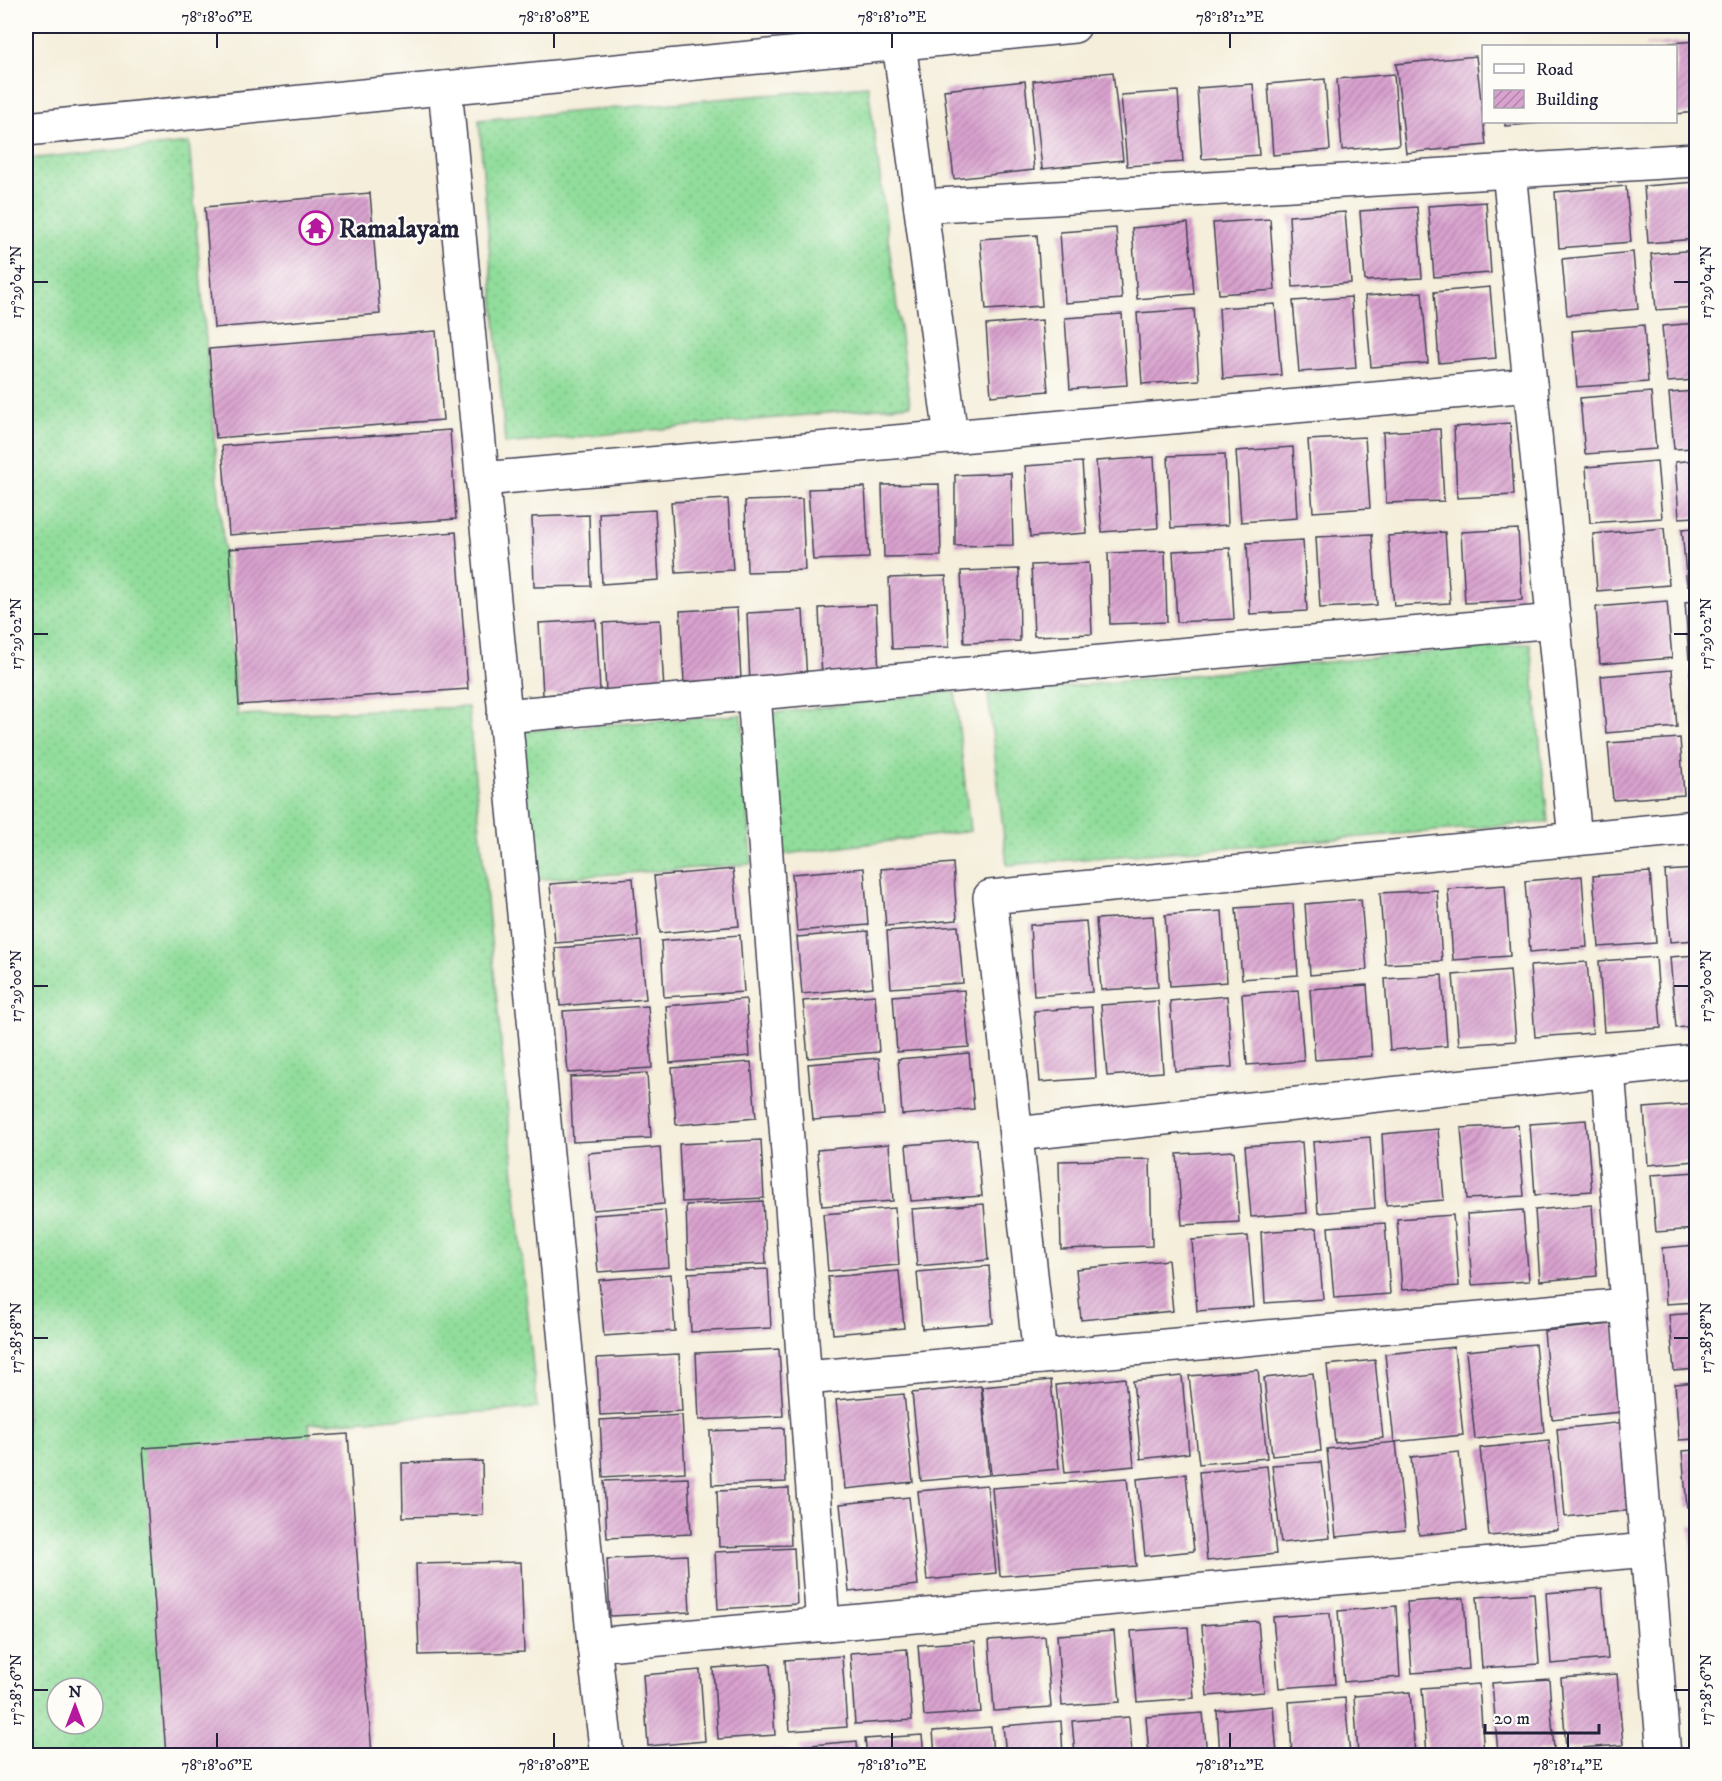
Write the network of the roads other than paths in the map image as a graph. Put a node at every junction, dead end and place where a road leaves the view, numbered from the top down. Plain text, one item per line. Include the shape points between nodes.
1 (1074, 26) edge
2 (899, 43) junction
3 (445, 88) junction
4 (26, 129) edge
5 (1696, 160) edge
6 (1509, 171) junction
7 (921, 206) junction
8 (1530, 385) junction
9 (951, 437) junction
10 (482, 479) junction
11 (1554, 621) junction
12 (754, 694) junction
13 (504, 716) junction
14 (1696, 827) edge
15 (1575, 839) junction
16 (1696, 1061) edge
17 (1608, 1071) junction
18 (1016, 1134) junction
19 (1627, 1305) junction
20 (1040, 1357) junction
21 (805, 1378) junction
22 (1647, 1550) junction
23 (823, 1624) junction
24 (594, 1645) junction
25 (608, 1755) edge
26 (1664, 1755) edge

1 - 2 street
2 - 3 street
2 - 7 street
3 - 4 street
3 - 10 street
5 - 6 street
6 - 7 street
6 - 8 street
7 - 9 street
8 - 9 street
8 - 11 street
9 - 10 street
10 - 13 street
11 - 12 street
11 - 15 street
12 - 13 street
12 - 21 street
13 - 24 street
14 - 15 street
15 - 18 street via 990,897
16 - 17 street
17 - 18 street
17 - 19 street
18 - 20 street
19 - 20 street
19 - 22 street
20 - 21 street
21 - 23 street
22 - 23 street
22 - 26 street
23 - 24 street
24 - 25 street

